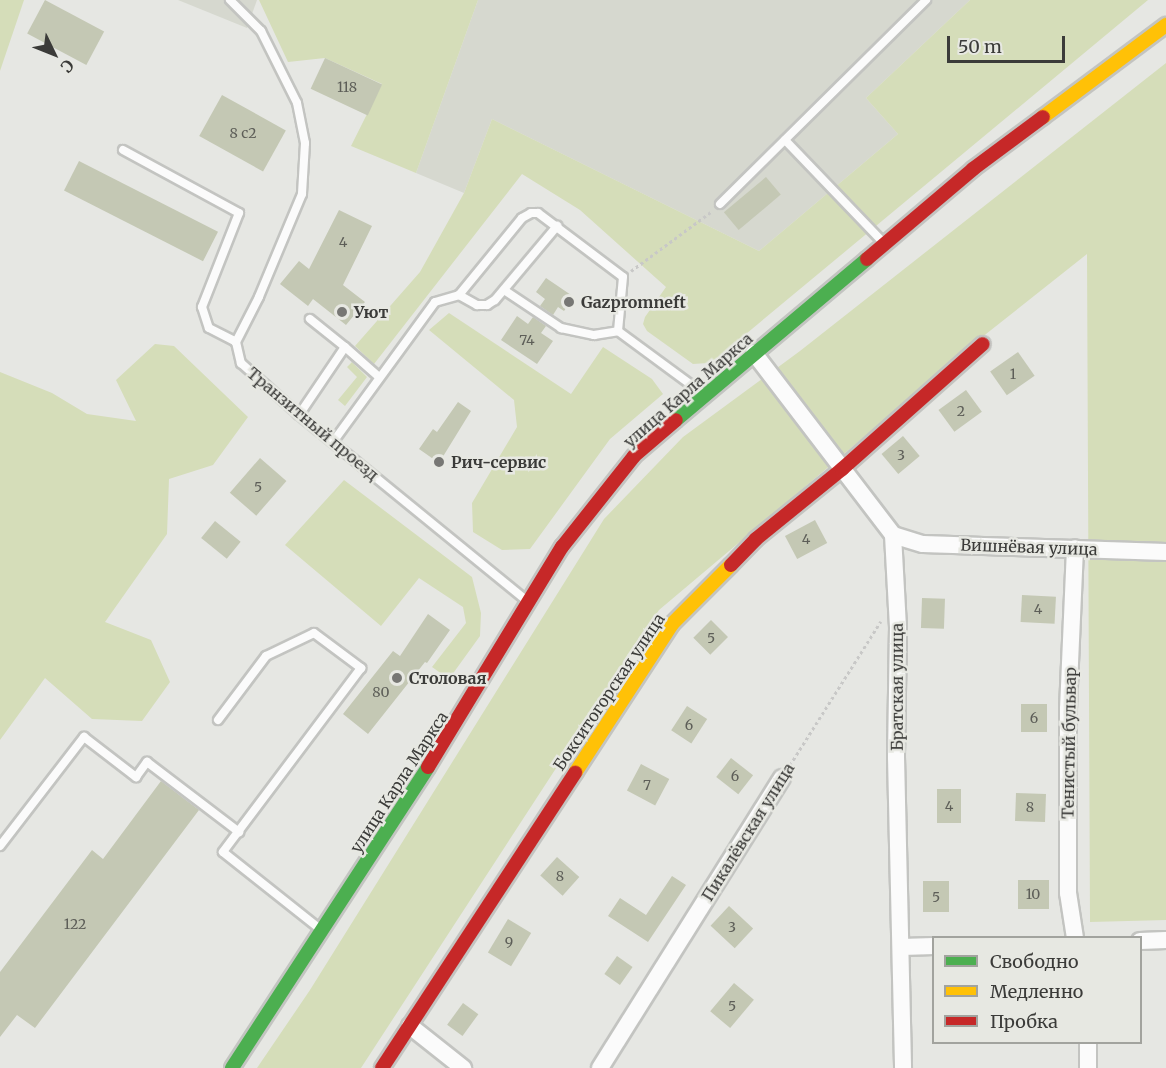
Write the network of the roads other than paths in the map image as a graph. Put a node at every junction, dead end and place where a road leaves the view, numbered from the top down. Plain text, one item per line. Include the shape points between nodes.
1 (230, 0) edge
2 (926, 0) edge
3 (1166, 25) edge
4 (785, 140) junction
5 (123, 150) dead end
6 (720, 204) road end
7 (556, 226) junction
8 (884, 243) junction
9 (504, 290) junction
10 (459, 295) junction
11 (310, 319) dead end
12 (618, 332) junction
13 (236, 342) junction
14 (983, 344) dead end
15 (345, 347) junction
16 (754, 353) junction
17 (379, 377) junction
18 (705, 395) junction
19 (299, 415) junction
20 (333, 442) junction
21 (842, 469) junction
22 (892, 535) junction
23 (1075, 548) junction
24 (1166, 552) edge
25 (528, 601) junction
26 (218, 720) dead end
27 (782, 778) road end
28 (239, 832) junction
29 (0, 846) edge
30 (322, 930) junction
31 (1075, 936) edge
32 (1166, 940) edge
33 (1142, 941) edge
34 (932, 946) edge
35 (902, 947) junction
36 (410, 1026) junction
37 (1088, 1044) edge
38 (232, 1068) edge
39 (382, 1068) edge
40 (463, 1068) edge
41 (600, 1068) edge
42 (903, 1068) edge
43 (1088, 1068) edge

1 - 13 lane via 261,31 297,103 305,143 302,194
2 - 4 lane
3 - 8 main road, улица Карла Маркса via 973,169
4 - 6 lane
4 - 8 lane
5 - 13 lane via 239,213 202,307 209,328
7 - 9 lane
7 - 10 lane via 538,213 522,218
7 - 12 lane via 623,277
8 - 16 main road, улица Карла Маркса
9 - 10 lane via 486,305
9 - 12 lane via 568,330 594,335
10 - 17 lane via 435,302
11 - 15 lane
12 - 18 lane
13 - 19 lane, Транзитный проезд via 241,363
14 - 21 main road, Бокситогорская улица
15 - 17 lane
15 - 19 lane
16 - 18 main road, улица Карла Маркса
16 - 21 street
17 - 20 lane
18 - 25 main road, улица Карла Маркса via 634,456 562,547
19 - 20 lane, Транзитный проезд
20 - 25 lane, Транзитный проезд
21 - 22 street
21 - 36 main road, Бокситогорская улица via 756,539 672,624
22 - 23 street, Вишнёвая улица via 923,544
22 - 35 street, Братская улица
23 - 24 street, Вишнёвая улица
23 - 31 street, Тенистый бульвар via 1068,710 1068,893
25 - 30 main road, улица Карла Маркса via 457,723
26 - 28 lane via 266,656 314,633 360,668
27 - 41 street, Пикалёвская улица
28 - 29 lane via 147,762 136,777 84,737
28 - 30 lane via 223,852
30 - 38 main road, улица Карла Маркса
32 - 33 street
34 - 35 street
35 - 42 street, Братская улица
36 - 39 main road, Бокситогорская улица
36 - 40 street
37 - 43 street

